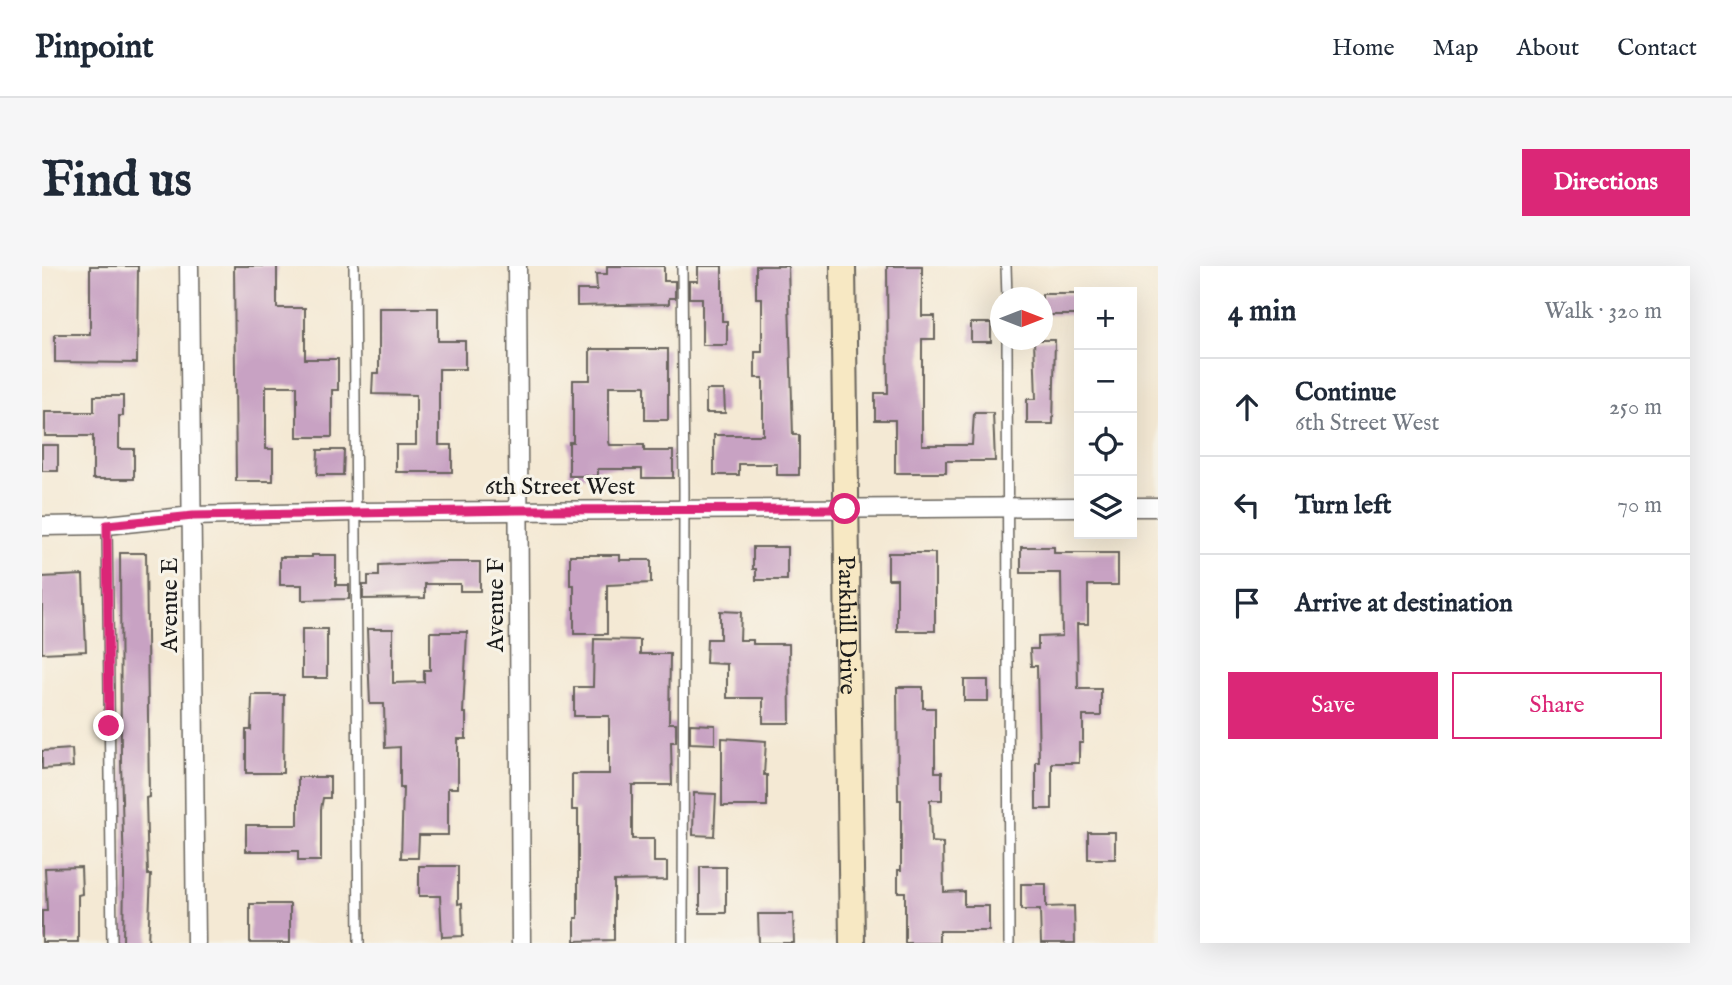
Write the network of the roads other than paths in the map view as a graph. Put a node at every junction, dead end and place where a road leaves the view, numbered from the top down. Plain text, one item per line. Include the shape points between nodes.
1 (189, 266) edge
2 (354, 266) edge
3 (517, 266) edge
4 (682, 266) edge
5 (843, 266) edge
6 (1006, 266) edge
7 (1007, 287) edge
8 (1007, 350) edge
9 (1009, 506) junction
10 (1074, 507) edge
11 (1137, 507) edge
12 (1158, 507) edge
13 (845, 509) junction
14 (519, 510) junction
15 (684, 510) junction
16 (357, 512) junction
17 (193, 516) junction
18 (107, 525) junction
19 (42, 526) edge
20 (112, 943) edge
21 (195, 943) edge
22 (359, 943) edge
23 (521, 943) edge
24 (683, 943) edge
25 (852, 943) edge
26 (1009, 943) edge

1 - 17 street, Avenue E
2 - 16 lane
3 - 14 street, Avenue F
4 - 15 lane
5 - 13 street, Parkhill Drive
6 - 7 lane
8 - 9 lane
9 - 10 street, 6th Street West
9 - 13 street, 6th Street West
9 - 26 lane
11 - 12 street
13 - 15 street, 6th Street West
13 - 25 street, Parkhill Drive
14 - 15 street, 6th Street West
14 - 16 street, 6th Street West
14 - 23 street, Avenue F
15 - 24 lane
16 - 17 street, 6th Street West
16 - 22 lane
17 - 18 street, 6th Street West
17 - 21 street, Avenue E
18 - 19 street, 6th Street West
18 - 20 lane

